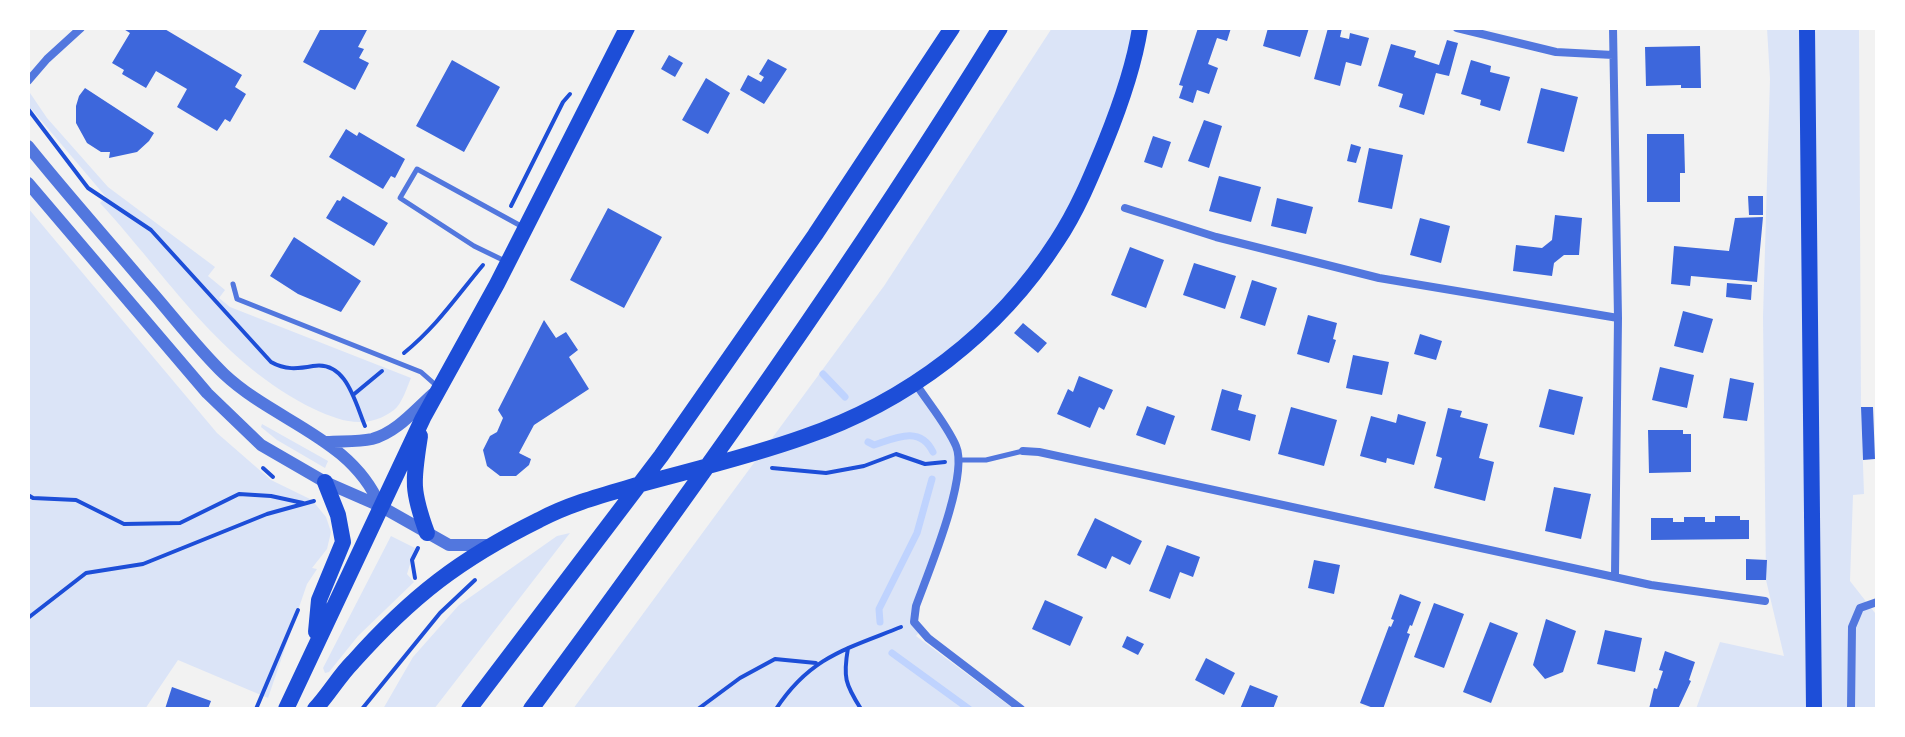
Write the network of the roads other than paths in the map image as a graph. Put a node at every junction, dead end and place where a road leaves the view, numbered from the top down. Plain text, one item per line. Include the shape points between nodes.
1 (81, 28) edge
2 (627, 28) edge
3 (952, 28) edge
4 (1000, 28) edge
5 (1142, 28) edge
6 (1457, 28) edge
7 (1613, 28) edge
8 (1807, 28) edge
9 (1613, 55) junction
10 (28, 81) edge
11 (28, 146) edge
12 (28, 183) edge
13 (1125, 208) dead end
14 (525, 228) junction
15 (508, 262) junction
16 (233, 284) dead end
17 (1618, 318) junction
18 (916, 384) junction
19 (439, 388) junction
20 (423, 418) junction
21 (327, 442) junction
22 (1023, 451) joint
23 (960, 460) junction
24 (325, 482) junction
25 (380, 506) junction
26 (427, 533) junction
27 (491, 545) junction
28 (1615, 575) junction
29 (1765, 601) dead end
30 (1877, 602) edge
31 (314, 644) junction
32 (286, 709) edge
33 (315, 709) edge
34 (469, 709) edge
35 (531, 709) edge
36 (1021, 709) edge
37 (1814, 709) edge
38 (1851, 709) edge

1 - 10 street
2 - 14 main road
3 - 34 main road via 661,456
4 - 35 main road via 897,191 687,498
5 - 18 main road via 1116,114 1058,241 985,328
6 - 9 street via 1556,52
7 - 9 street
8 - 37 main road
9 - 17 street
11 - 21 street via 225,375
12 - 24 street via 207,393 261,445
13 - 17 street via 1379,278
14 - 15 main road
14 - 15 lane via 417,169 400,198
15 - 19 main road
16 - 19 lane via 237,299 421,372
17 - 28 street
18 - 23 street
18 - 27 main road via 830,427 590,499
19 - 20 main road
19 - 21 street via 383,434
20 - 25 main road
20 - 26 main road via 413,489
21 - 25 street via 353,462
22 - 23 lane
22 - 28 street
23 - 36 street via 956,490 914,622
24 - 25 street
24 - 31 main road via 343,542 319,600
25 - 26 street
25 - 31 main road
26 - 27 street via 449,545
27 - 33 main road via 411,601
28 - 29 street
30 - 38 street via 1860,608 1852,627
31 - 32 main road

